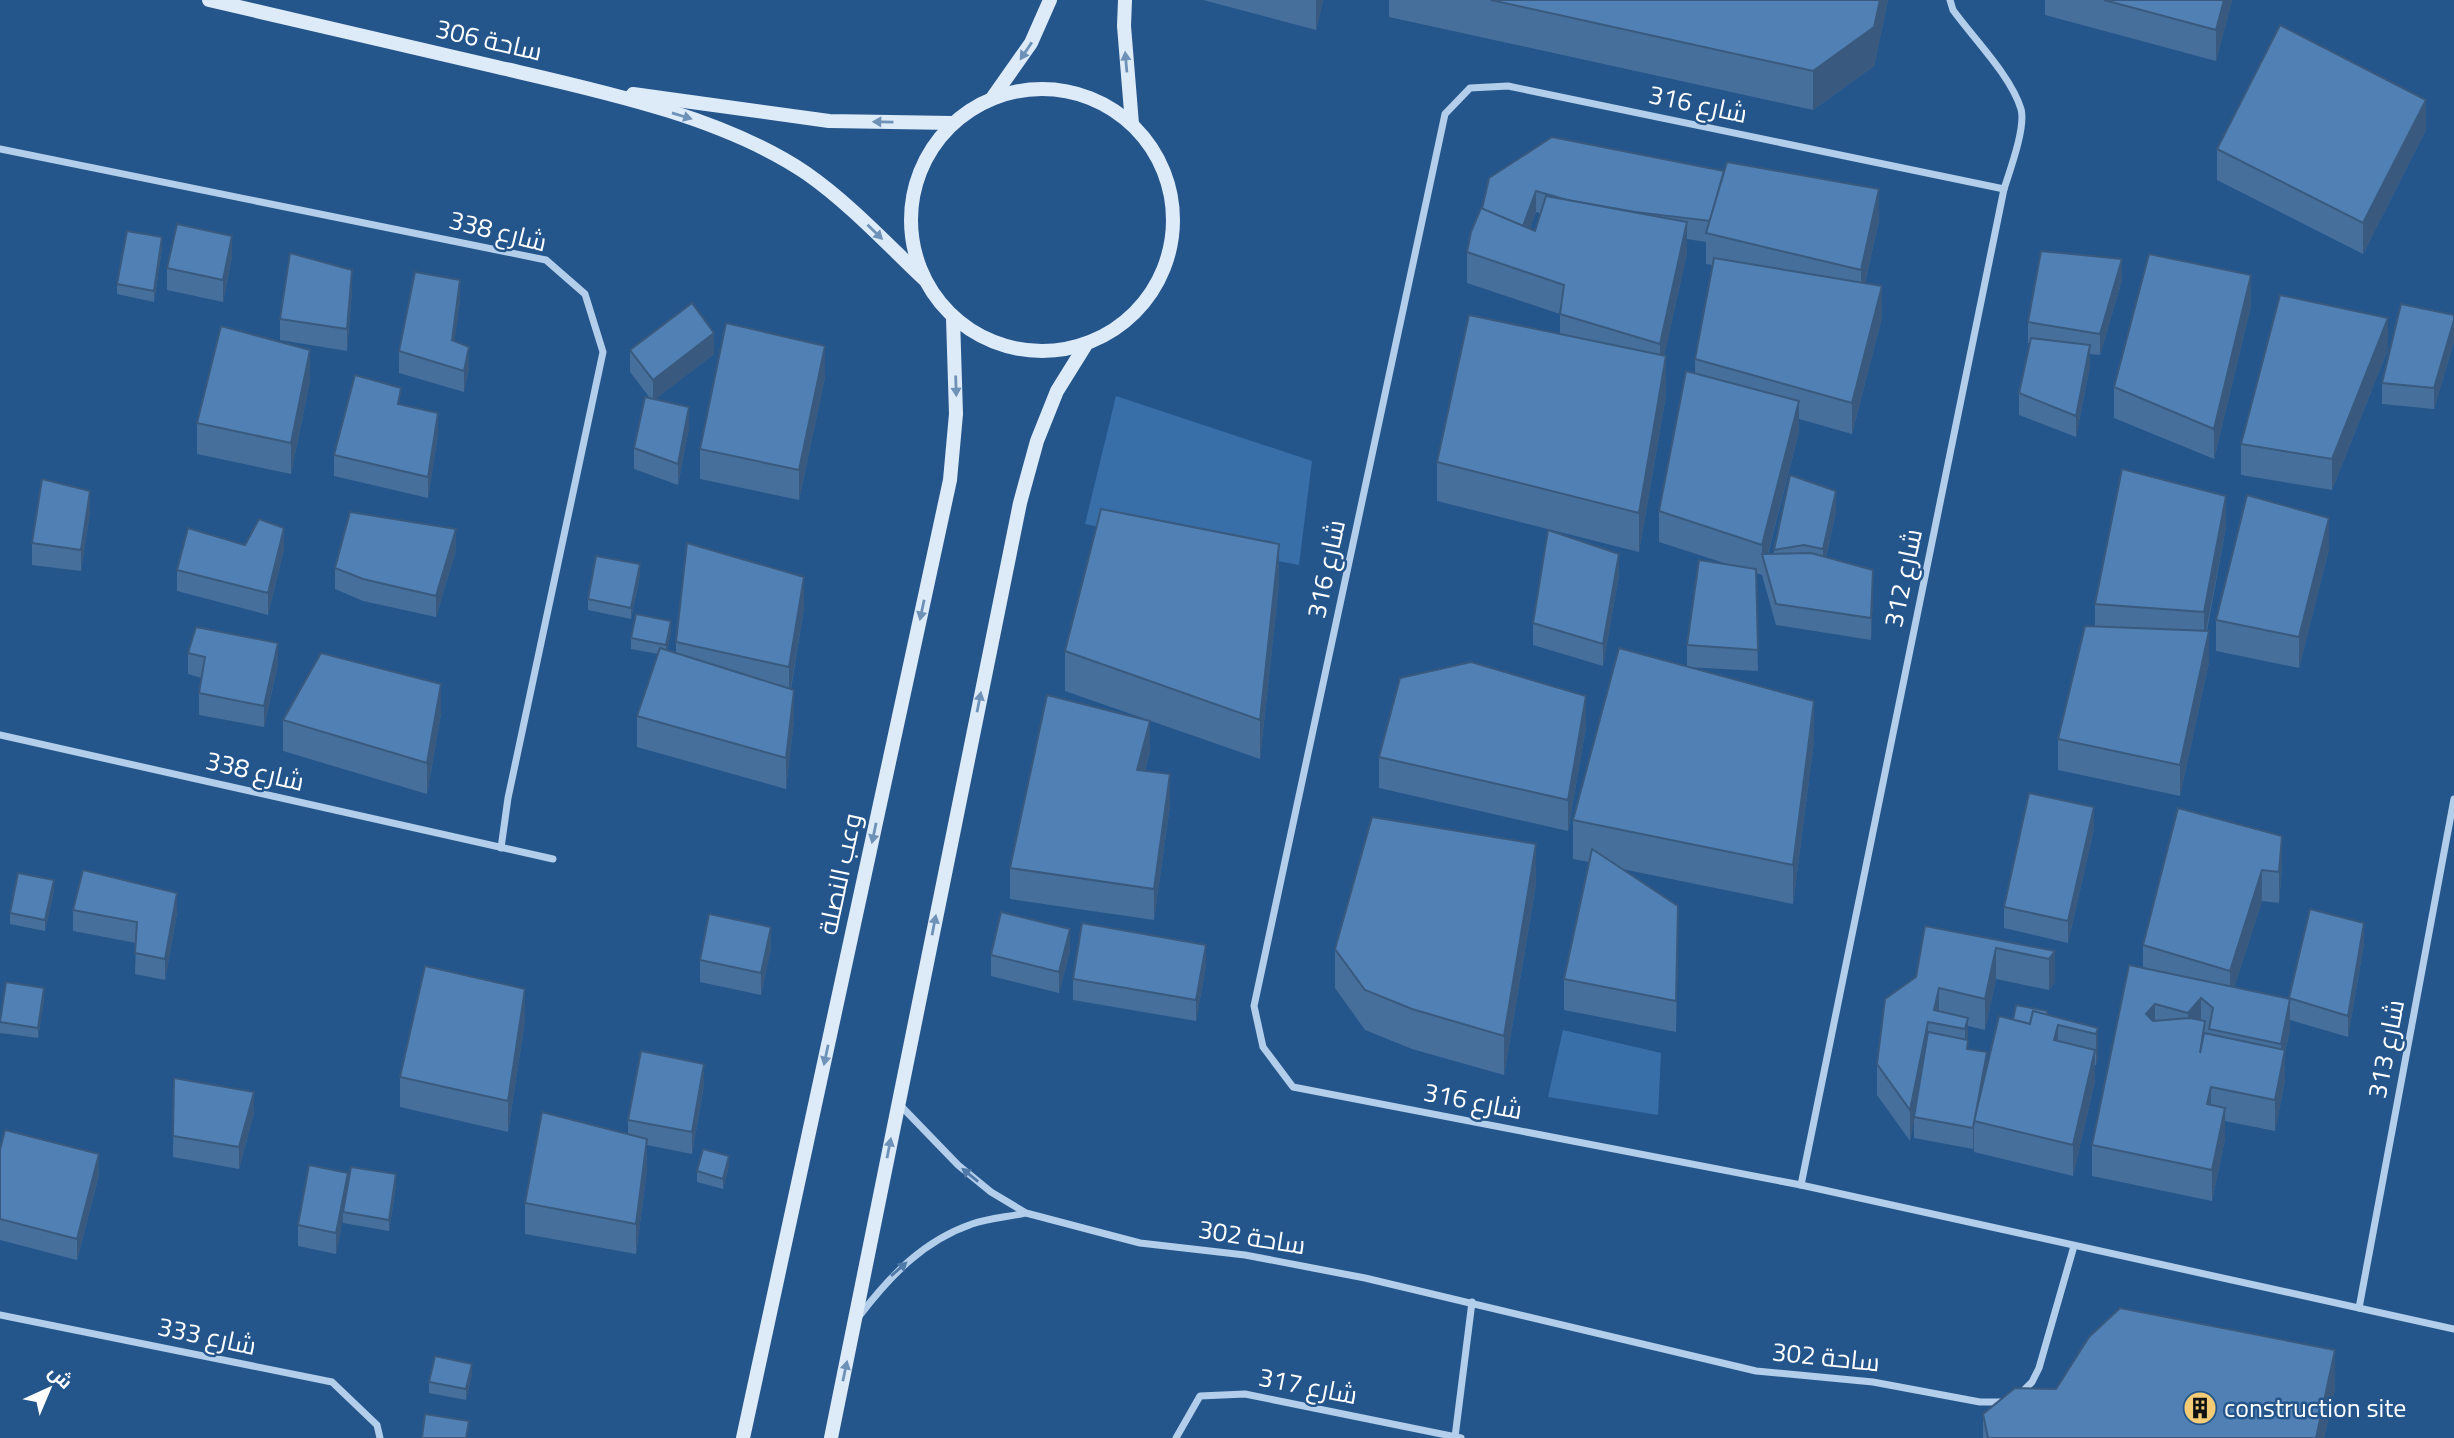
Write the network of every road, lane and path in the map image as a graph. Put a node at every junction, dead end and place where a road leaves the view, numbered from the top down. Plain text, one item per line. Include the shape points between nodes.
1 (209, 0) edge
2 (1050, 0) edge
3 (1125, 0) edge
4 (1950, 0) edge
5 (593, 89) junction
6 (993, 97) junction
7 (952, 123) junction
8 (1132, 124) junction
9 (0, 149) edge
10 (2004, 189) junction
11 (925, 280) junction
12 (953, 318) junction
13 (1085, 346) junction
14 (0, 735) edge
15 (2454, 799) edge
16 (501, 848) junction
17 (553, 859) dead end
18 (898, 1104) junction
19 (1801, 1185) junction
20 (1026, 1213) junction
21 (2074, 1246) junction
22 (1472, 1302) junction
23 (2358, 1308) junction
24 (0, 1315) edge
25 (855, 1321) junction
26 (2454, 1329) edge
27 (1458, 1437) edge
28 (380, 1438) edge
29 (743, 1438) edge
30 (831, 1438) edge
31 (1176, 1438) edge

1 - 5 street, ساحة 306
2 -> 6 street via 1031,43
8 -> 3 street
4 - 10 street, شارع 312 via 1953,10 2003,72 2021,111 2018,145
7 -> 5 street, ساحة 306 via 829,121
5 -> 11 street, ساحة 306 via 693,119 805,173
6 - 7 street
6 - 8 street via 1029,89 1066,90 1101,103
7 - 11 street via 926,157 912,198 912,240
8 - 13 street via 1160,160 1173,204 1171,248 1154,290 1124,324
9 - 16 street, شارع 338 via 546,260 585,295 603,352
10 - 19 street, شارع 312
10 - 19 street, شارع 316 via 1508,86 1470,88 1445,114 1254,1006 1263,1047 1293,1087
11 - 12 street
12 - 13 street via 993,343 1039,352
12 -> 29 street, وعب النصلة via 956,414 950,480
18 -> 13 street via 1020,503 1057,391
14 - 16 street, شارع 338
15 - 23 street, شارع 313
16 - 17 street, شارع 338
20 -> 18 street, ساحة 302 via 958,1165
25 -> 18 street
19 - 21 street
20 - 22 street, ساحة 302 via 1140,1243 1245,1255
25 -> 20 street, ساحة 302 via 888,1279 926,1245 972,1224
21 - 22 street, ساحة 302 via 2032,1382 2009,1400 1995,1403 1873,1382 1756,1371
21 - 23 street
22 - 27 street
23 - 26 street
24 - 28 street, شارع 333 via 332,1382 377,1425
30 -> 25 street
27 - 31 street, شارع 317 via 1245,1394 1200,1396

